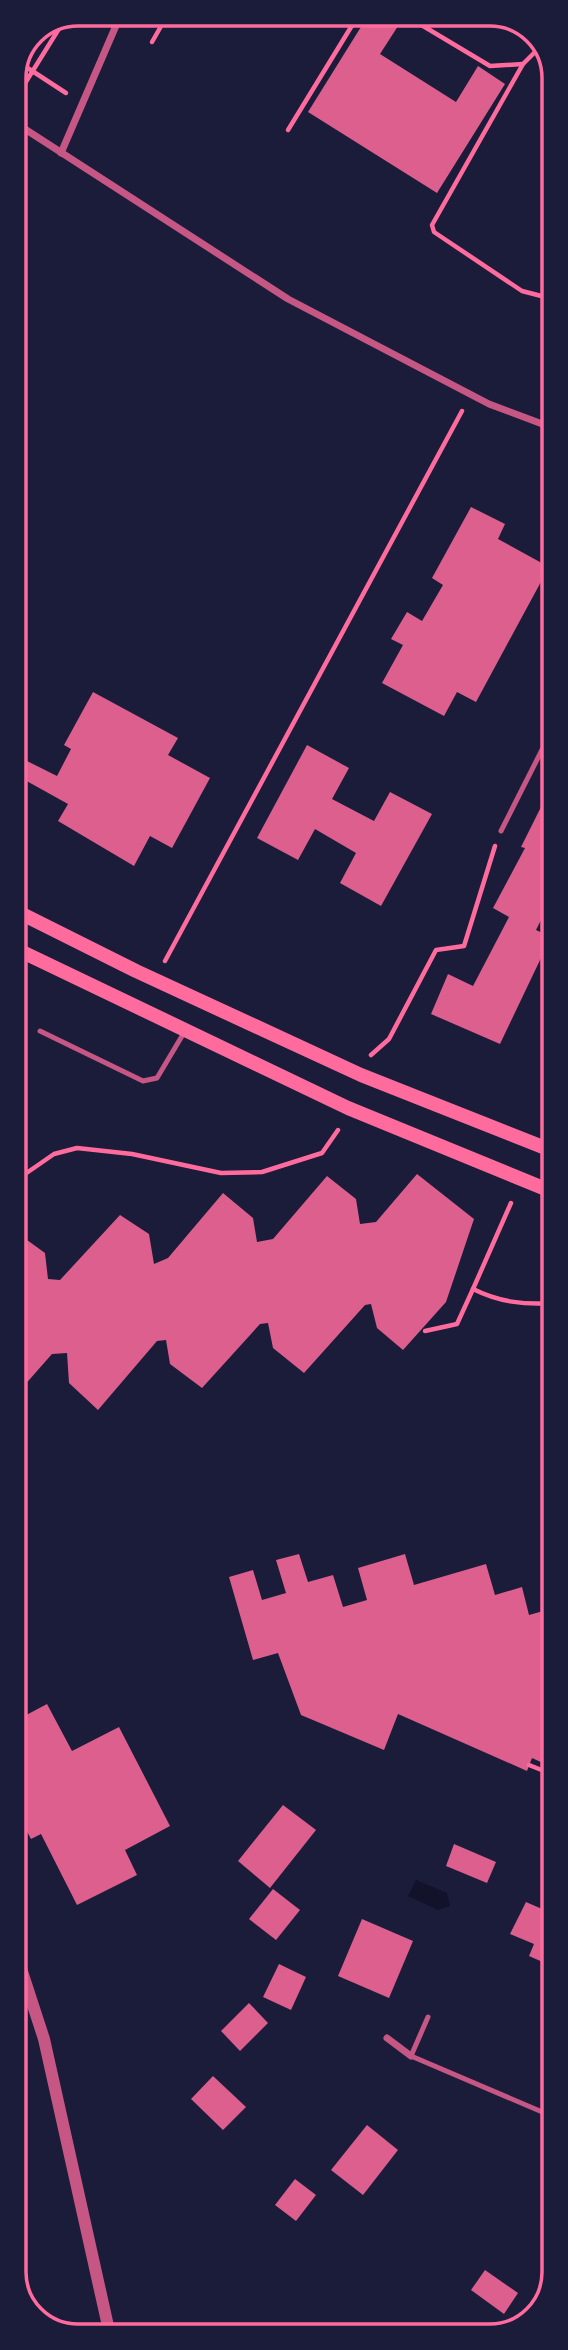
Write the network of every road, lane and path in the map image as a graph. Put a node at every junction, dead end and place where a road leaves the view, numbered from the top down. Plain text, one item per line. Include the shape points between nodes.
1 (116, 26) edge
2 (161, 26) edge
3 (352, 26) edge
4 (423, 26) edge
5 (58, 30) edge
6 (152, 41) dead end
7 (535, 52) edge
8 (523, 64) junction
9 (27, 68) edge
10 (33, 72) junction
11 (26, 83) edge
12 (66, 93) dead end
13 (26, 130) edge
14 (288, 130) dead end
15 (61, 153) junction
16 (542, 296) edge
17 (471, 395) junction
18 (542, 424) edge
19 (542, 749) edge
20 (501, 831) dead end
21 (494, 849) dead end
22 (26, 916) edge
23 (26, 953) edge
24 (164, 963) dead end
25 (40, 1031) dead end
26 (185, 1031) junction
27 (368, 1058) dead end
28 (338, 1130) dead end
29 (542, 1147) edge
30 (26, 1173) edge
31 (542, 1187) edge
32 (511, 1203) dead end
33 (473, 1289) junction
34 (542, 1303) edge
35 (425, 1332) dead end
36 (529, 1765) dead end
37 (542, 1770) edge
38 (26, 1984) edge
39 (428, 2017) dead end
40 (387, 2038) dead end
41 (411, 2056) junction
42 (542, 2112) edge
43 (108, 2324) edge

1 - 15 street
2 - 6 path
3 - 14 path
4 - 8 path via 491,66
5 - 10 path
7 - 8 path
8 - 16 path via 432,225 433,232 522,290
9 - 10 path
10 - 11 path
10 - 12 path
13 - 15 street
15 - 17 street via 288,299
17 - 18 street
17 - 24 path
19 - 20 lane
21 - 27 path via 464,946 436,950 389,1039
22 - 29 main road via 361,1074
23 - 26 main road
25 - 26 lane via 143,1082 157,1078
26 - 31 main road via 348,1108
28 - 30 path via 322,1153 262,1172 221,1174 132,1154 77,1148 54,1154
32 - 33 path
33 - 34 path via 490,1298
33 - 35 path via 457,1324
36 - 37 path
38 - 43 street via 44,2039
39 - 41 lane
40 - 41 street
41 - 42 lane

